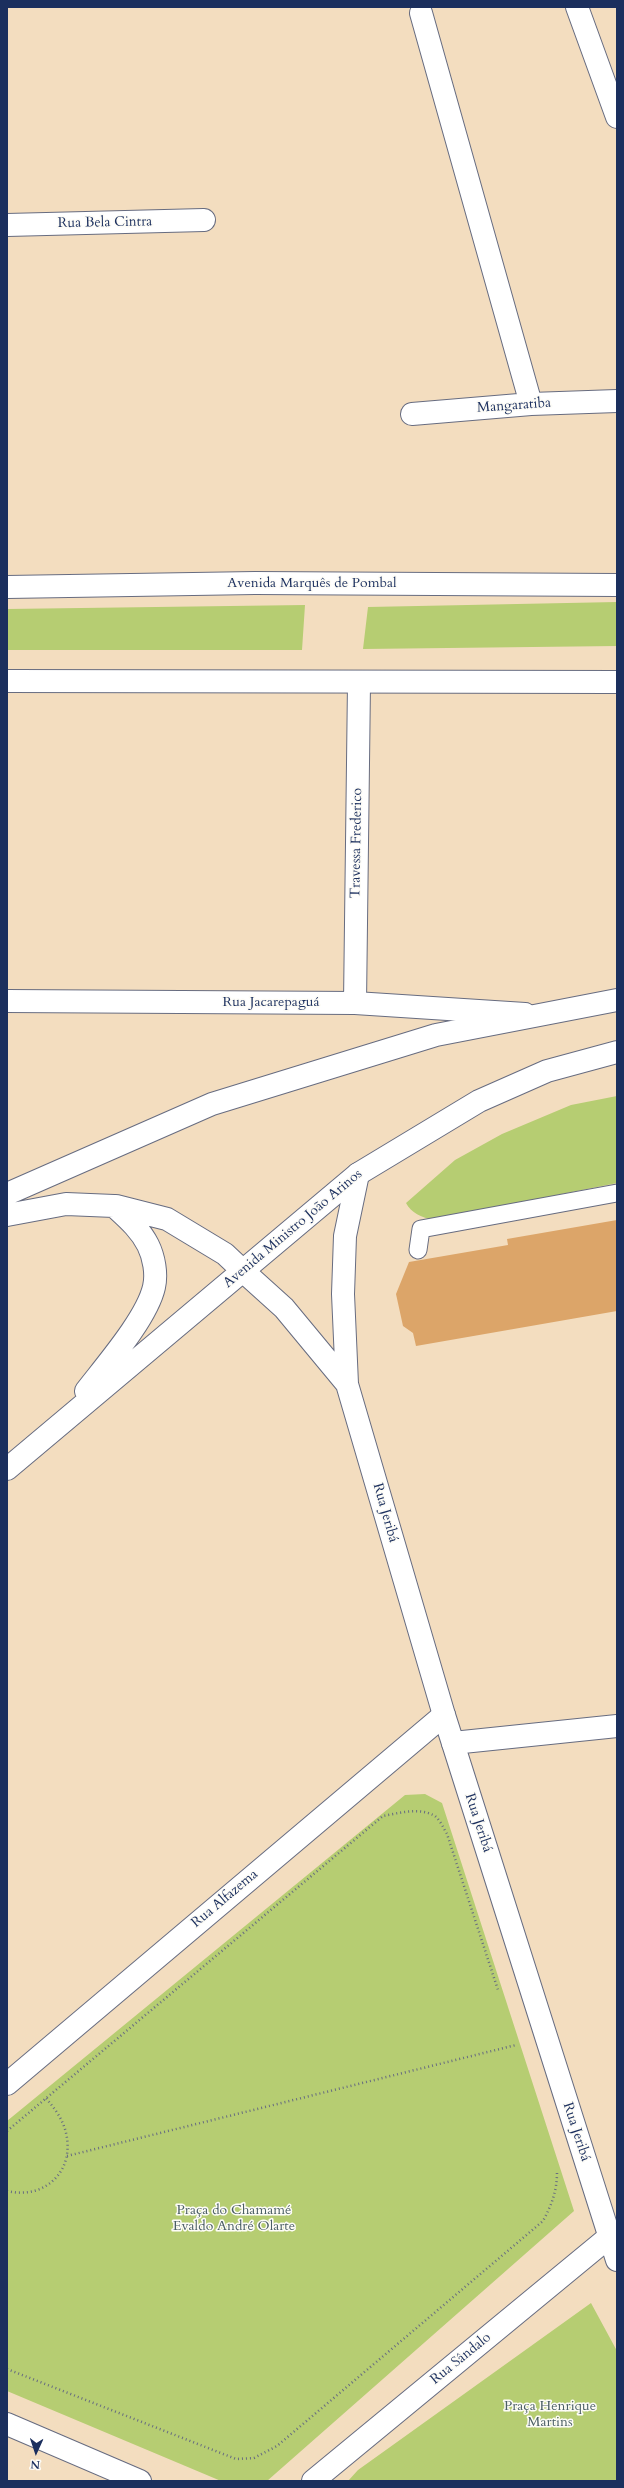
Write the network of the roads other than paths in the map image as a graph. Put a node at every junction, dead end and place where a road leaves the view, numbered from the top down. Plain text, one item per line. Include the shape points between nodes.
1 (577, 7) edge
2 (421, 13) dead end
3 (617, 117) edge
4 (204, 220) dead end
5 (7, 225) edge
6 (617, 400) edge
7 (530, 404) junction
8 (412, 414) dead end
9 (617, 585) edge
10 (7, 587) edge
11 (7, 681) edge
12 (617, 682) edge
13 (360, 683) junction
14 (617, 1000) edge
15 (7, 1001) edge
16 (355, 1003) junction
17 (535, 1015) junction
18 (617, 1052) edge
19 (358, 1174) junction
20 (617, 1193) edge
21 (7, 1194) edge
22 (114, 1206) junction
23 (7, 1215) edge
24 (418, 1250) dead end
25 (243, 1270) junction
26 (347, 1384) junction
27 (64, 1421) junction
28 (7, 1469) edge
29 (444, 1715) junction
30 (617, 1726) edge
31 (453, 1743) junction
32 (7, 2084) edge
33 (615, 2253) edge
34 (7, 2424) edge
35 (140, 2481) edge
36 (313, 2481) edge

1 - 3 street
2 - 7 street
4 - 5 street, Rua Bela Cintra
6 - 7 street, Mangaratiba
7 - 8 street, Mangaratiba
9 - 10 street, Avenida Marquês de Pombal via 255,583
11 - 13 street
12 - 13 street
13 - 16 street, Travessa Frederico
14 - 17 street
15 - 16 street, Rua Jacarepaguá
16 - 17 street, Rua Jacarepaguá
17 - 21 street via 436,1035 212,1104
18 - 19 street, Avenida Ministro João Arinos via 547,1070 479,1101
19 - 25 street, Avenida Ministro João Arinos
19 - 26 street via 345,1236 343,1294
20 - 24 lane via 421,1229
22 - 23 street via 66,1204
22 - 25 street via 167,1219 225,1254
22 - 27 street via 136,1226 148,1245 154,1265 154,1286 146,1308
25 - 26 street via 284,1308
25 - 27 street, Avenida Ministro João Arinos
26 - 29 street, Rua Jeribá
27 - 28 street, Avenida Ministro João Arinos
29 - 31 street, Rua Jeribá
29 - 32 street, Rua Alfazema
30 - 31 street
31 - 33 street, Rua Jeribá
33 - 36 street, Rua Sândalo
34 - 35 street

